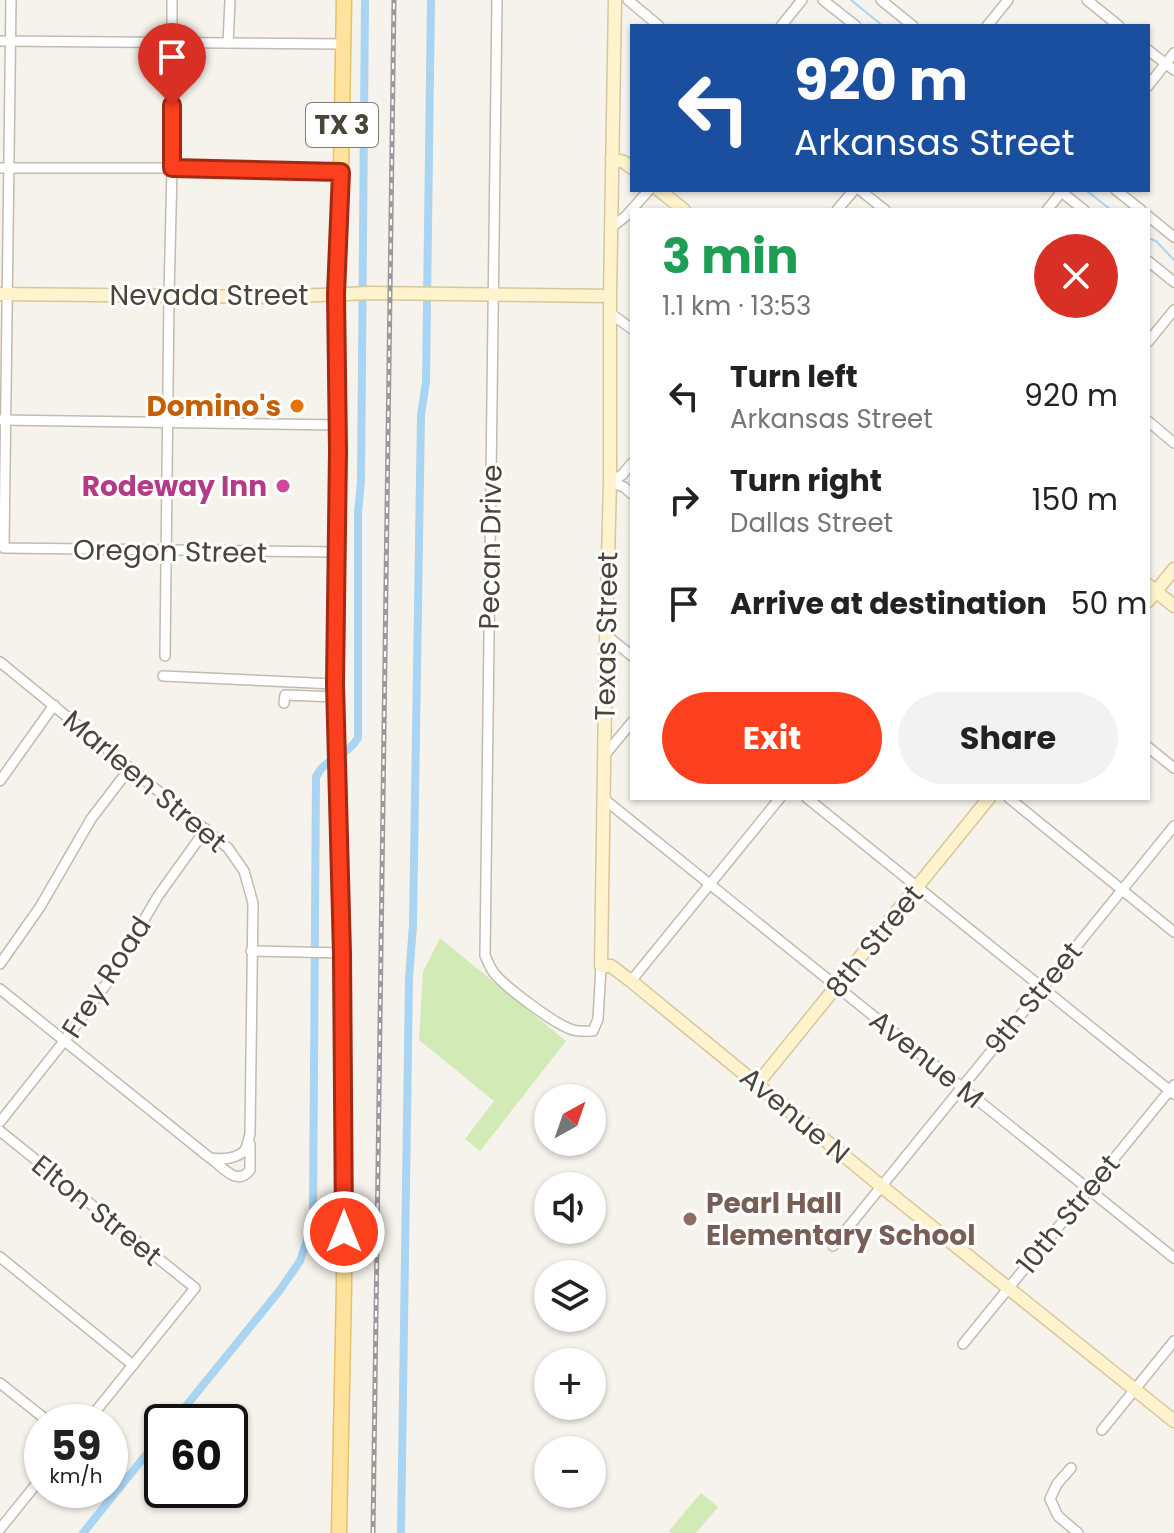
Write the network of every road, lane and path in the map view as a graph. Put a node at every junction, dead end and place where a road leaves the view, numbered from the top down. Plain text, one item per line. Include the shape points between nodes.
1 (11, 0) edge
2 (172, 0) edge
3 (344, 0) edge
4 (497, 0) edge
5 (615, 0) edge
6 (628, 0) edge
7 (802, 0) edge
8 (823, 0) edge
9 (881, 0) edge
10 (1008, 0) edge
11 (1087, 0) edge
12 (230, 1) edge
13 (657, 24) edge
14 (783, 24) edge
15 (853, 24) edge
16 (911, 24) edge
17 (989, 24) edge
18 (1117, 24) edge
19 (5, 42) edge
20 (172, 43) junction
21 (228, 43) junction
22 (344, 44) junction
23 (1150, 52) edge
24 (1174, 53) edge
25 (1170, 67) edge
26 (1150, 84) edge
27 (612, 159) junction
28 (630, 166) edge
29 (4, 168) edge
30 (172, 168) junction
31 (341, 172) junction
32 (647, 192) edge
33 (662, 192) edge
34 (852, 192) edge
35 (862, 192) edge
36 (1062, 192) edge
37 (1118, 192) edge
38 (633, 208) edge
39 (682, 208) edge
40 (839, 208) edge
41 (882, 208) edge
42 (1082, 208) edge
43 (1138, 208) edge
44 (630, 211) edge
45 (1150, 218) edge
46 (612, 227) junction
47 (1174, 237) edge
48 (1150, 263) edge
49 (1174, 282) edge
50 (4, 294) edge
51 (336, 294) junction
52 (494, 295) junction
53 (169, 296) junction
54 (610, 296) junction
55 (1174, 310) edge
56 (610, 313) junction
57 (630, 328) edge
58 (1150, 340) edge
59 (3, 420) edge
60 (167, 422) junction
61 (1150, 423) edge
62 (338, 425) junction
63 (1174, 443) edge
64 (630, 465) edge
65 (610, 482) junction
66 (630, 492) edge
67 (166, 551) junction
68 (337, 552) junction
69 (1174, 569) edge
70 (1151, 592) edge
71 (1174, 606) edge
72 (606, 635) junction
73 (630, 654) edge
74 (165, 656) dead end
75 (0, 662) edge
76 (163, 676) dead end
77 (335, 690) junction
78 (284, 703) dead end
79 (54, 705) junction
80 (630, 724) edge
81 (1150, 749) edge
82 (604, 756) junction
83 (130, 768) junction
84 (1174, 768) edge
85 (0, 781) edge
86 (604, 799) junction
87 (778, 800) edge
88 (810, 800) edge
89 (987, 800) edge
90 (1011, 800) edge
91 (1174, 826) edge
92 (206, 829) junction
93 (709, 884) junction
94 (918, 886) junction
95 (1121, 889) junction
96 (1174, 932) edge
97 (251, 951) junction
98 (342, 953) junction
99 (0, 964) edge
100 (601, 966) junction
101 (631, 981) junction
102 (837, 986) junction
103 (1042, 987) junction
104 (0, 989) edge
105 (593, 1031) joint
106 (65, 1040) junction
107 (758, 1083) junction
108 (961, 1087) junction
109 (1173, 1090) edge
110 (0, 1122) edge
111 (0, 1131) edge
112 (250, 1134) junction
113 (210, 1158) junction
114 (881, 1186) junction
115 (1089, 1189) junction
116 (833, 1246) dead end
117 (0, 1257) edge
118 (1174, 1258) edge
119 (1008, 1288) junction
120 (1174, 1341) edge
121 (963, 1344) dead end
122 (133, 1365) junction
123 (0, 1383) edge
124 (1135, 1390) junction
125 (26, 1404) edge
126 (102, 1404) edge
127 (1174, 1421) edge
128 (1102, 1430) dead end
129 (1071, 1468) dead end
130 (24, 1499) edge
131 (0, 1511) edge
132 (9, 1518) junction
133 (0, 1529) edge
134 (339, 1533) edge
135 (1078, 1533) edge

1 - 19 street
2 - 20 street
3 - 22 main road, TX 3
4 - 52 street, Pecan Drive
5 - 27 street, Texas Street
6 - 13 street
7 - 14 street
8 - 15 street
9 - 16 street
10 - 17 street
11 - 18 street
12 - 21 street
19 - 20 street
19 - 29 street
20 - 21 street
20 - 30 street
21 - 22 street
22 - 31 main road, TX 3
23 - 25 street
24 - 25 street
25 - 26 street
27 - 28 street
27 - 46 street, Texas Street
29 - 30 street
29 - 50 street
30 - 31 street
30 - 53 street
31 - 51 main road, TX 3
32 - 38 street
33 - 39 street
34 - 40 street
35 - 41 street
36 - 42 street
37 - 43 street
44 - 46 street
45 - 47 street
46 - 54 street, Texas Street
48 - 49 street
50 - 53 street, Nevada Street
50 - 59 street
51 - 52 street, Nevada Street
51 - 53 street, Nevada Street
51 - 62 main road, TX 3
52 - 54 street, Nevada Street
52 - 105 street, Pecan Drive via 485,956 494,972 555,1021 571,1030
53 - 60 street
54 - 56 street, Texas Street
55 - 58 street
56 - 57 street
56 - 65 street, Texas Street
59 - 60 street
59 - 67 street, Oregon Street via 4,548
60 - 62 street
60 - 67 street
61 - 63 street
62 - 68 main road, TX 3
64 - 65 street
65 - 66 street
65 - 72 street, Texas Street
67 - 68 street, Oregon Street
67 - 74 street
68 - 77 main road, TX 3
69 - 70 street
70 - 71 street
72 - 73 street
72 - 82 street, Texas Street
75 - 79 street, Marleen Street
76 - 77 street
77 - 78 street via 285,695
77 - 98 main road, TX 3
79 - 83 street, Marleen Street
79 - 85 street
80 - 82 street
81 - 84 street
82 - 86 street, Texas Street
83 - 92 street, Marleen Street
83 - 99 street via 91,819
86 - 93 street, Avenue M
86 - 100 street, Texas Street
87 - 93 street
88 - 94 street
89 - 94 street, 8th Street
90 - 95 street
91 - 95 street, 9th Street
92 - 97 street, Marleen Street via 244,871 253,903
92 - 106 street, Frey Road
93 - 101 street
93 - 102 street, Avenue M
94 - 102 street, 8th Street
94 - 103 street
95 - 96 street
95 - 103 street, 9th Street
97 - 98 street
97 - 112 street, Marleen Street
98 - 134 main road, TX 3
100 - 101 street, Avenue N via 611,966
100 - 105 street, Texas Street
101 - 107 street, Avenue N
102 - 107 street, 8th Street
102 - 108 street, Avenue M
103 - 108 street, 9th Street
103 - 109 street
104 - 106 street
106 - 110 street, Frey Road
106 - 113 street
107 - 114 street, Avenue N
108 - 114 street, 9th Street
108 - 115 street, Avenue M
109 - 115 street, 10th Street
111 - 122 street, Elton Street via 195,1288
112 - 113 street via 246,1148 234,1156
112 - 113 street, Marleen Street via 250,1170 242,1178
114 - 116 street, 9th Street
114 - 119 street, Avenue N
115 - 118 street, Avenue M
115 - 119 street, 10th Street
117 - 122 street
119 - 121 street, 10th Street
119 - 124 street, Avenue N
120 - 124 street
122 - 126 street
123 - 125 street
124 - 127 street, Avenue N
124 - 128 street
129 - 135 street via 1050,1499 1058,1516
130 - 132 street
131 - 132 street
132 - 133 street

